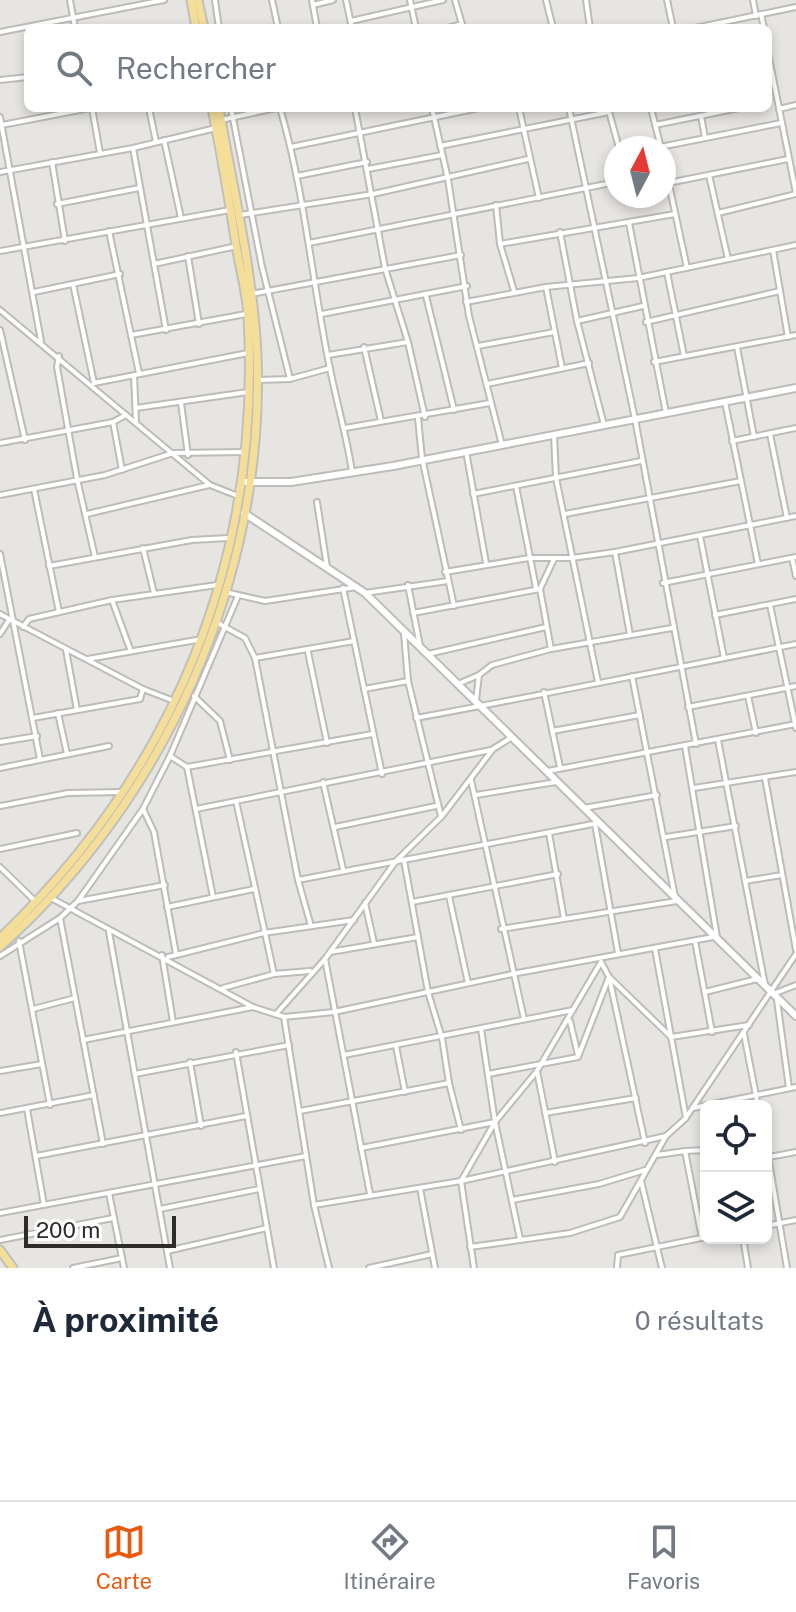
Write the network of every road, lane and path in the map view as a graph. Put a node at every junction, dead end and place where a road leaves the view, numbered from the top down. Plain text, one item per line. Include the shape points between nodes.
1 (70, 0) edge
2 (164, 0) edge
3 (191, 0) edge
4 (198, 0) edge
5 (215, 0) edge
6 (272, 0) edge
7 (333, 0) edge
8 (346, 0) edge
9 (410, 0) edge
10 (443, 0) edge
11 (455, 0) edge
12 (546, 0) edge
13 (586, 0) edge
14 (667, 0) edge
15 (753, 0) edge
16 (312, 2) edge
17 (796, 7) edge
18 (412, 8) junction
19 (758, 15) junction
20 (73, 17) junction
21 (351, 21) junction
22 (42, 24) edge
23 (74, 24) edge
24 (195, 24) edge
25 (203, 24) edge
26 (218, 24) edge
27 (277, 24) edge
28 (316, 24) edge
29 (351, 24) edge
30 (415, 24) edge
31 (461, 24) edge
32 (552, 24) edge
33 (589, 24) edge
34 (672, 24) edge
35 (714, 24) edge
36 (762, 24) edge
37 (24, 28) edge
38 (0, 32) edge
39 (772, 75) edge
40 (24, 77) edge
41 (0, 80) edge
42 (777, 100) junction
43 (772, 101) edge
44 (796, 105) edge
45 (779, 109) junction
46 (46, 112) edge
47 (69, 112) edge
48 (92, 112) edge
49 (150, 112) edge
50 (214, 112) edge
51 (219, 112) edge
52 (232, 112) edge
53 (260, 112) edge
54 (279, 112) edge
55 (355, 112) edge
56 (432, 112) edge
57 (459, 112) edge
58 (520, 112) edge
59 (570, 112) edge
60 (601, 112) edge
61 (609, 112) edge
62 (652, 112) edge
63 (720, 112) edge
64 (47, 116) junction
65 (701, 116) junction
66 (0, 117) edge
67 (433, 117) junction
68 (233, 118) junction
69 (571, 120) junction
70 (781, 123) junction
71 (219, 124) junction
72 (2, 125) junction
73 (655, 125) junction
74 (524, 130) junction
75 (358, 133) junction
76 (616, 136) edge
77 (657, 136) edge
78 (705, 138) junction
79 (164, 140) junction
80 (156, 142) junction
81 (676, 144) edge
82 (440, 146) junction
83 (291, 147) junction
84 (133, 148) junction
85 (100, 153) junction
86 (442, 155) junction
87 (528, 159) junction
88 (788, 159) junction
89 (52, 162) junction
90 (368, 166) junction
91 (11, 170) junction
92 (0, 172) edge
93 (709, 175) junction
94 (297, 176) junction
95 (448, 179) junction
96 (676, 181) edge
97 (604, 184) edge
98 (795, 184) edge
99 (139, 188) junction
100 (586, 188) junction
101 (373, 194) junction
102 (796, 194) edge
103 (539, 198) junction
104 (57, 204) junction
105 (496, 205) junction
106 (301, 208) junction
107 (674, 208) edge
108 (235, 212) junction
109 (453, 213) junction
110 (718, 213) junction
111 (253, 214) junction
112 (675, 214) junction
113 (181, 218) junction
114 (629, 223) junction
115 (145, 225) junction
116 (377, 229) junction
117 (594, 230) junction
118 (109, 231) junction
119 (560, 232) junction
120 (65, 241) junction
121 (308, 244) junction
122 (500, 244) junction
123 (796, 245) edge
124 (237, 246) junction
125 (26, 247) junction
126 (773, 250) junction
127 (0, 251) edge
128 (461, 255) junction
129 (188, 256) junction
130 (728, 259) junction
131 (154, 264) junction
132 (385, 268) junction
133 (687, 268) junction
134 (667, 272) junction
135 (120, 274) junction
136 (638, 278) junction
137 (317, 283) junction
138 (605, 283) junction
139 (73, 284) junction
140 (569, 284) junction
141 (467, 286) junction
142 (546, 287) junction
143 (514, 291) junction
144 (780, 291) junction
145 (34, 292) junction
146 (269, 292) junction
147 (251, 294) junction
148 (426, 296) junction
149 (394, 298) junction
150 (466, 302) junction
151 (643, 306) junction
152 (0, 310) edge
153 (248, 313) junction
154 (675, 313) junction
155 (322, 314) junction
156 (611, 315) junction
157 (9, 317) junction
158 (0, 321) edge
159 (577, 321) junction
160 (646, 322) junction
161 (199, 324) junction
162 (0, 330) edge
163 (166, 330) junction
164 (554, 332) junction
165 (131, 335) junction
166 (796, 335) edge
167 (788, 337) junction
168 (408, 342) junction
169 (41, 344) junction
170 (477, 346) junction
171 (364, 347) junction
172 (737, 347) junction
173 (250, 353) junction
174 (328, 355) junction
175 (59, 356) junction
176 (684, 357) junction
177 (654, 362) junction
178 (589, 363) junction
179 (330, 368) junction
180 (562, 368) junction
181 (136, 374) junction
182 (290, 379) junction
183 (257, 380) junction
184 (93, 384) junction
185 (487, 384) junction
186 (796, 388) edge
187 (249, 392) junction
188 (748, 398) junction
189 (725, 402) junction
190 (181, 403) junction
191 (490, 403) junction
192 (136, 408) junction
193 (454, 410) junction
194 (666, 413) junction
195 (126, 415) junction
196 (421, 418) junction
197 (635, 419) junction
198 (381, 421) junction
199 (113, 422) junction
200 (136, 422) junction
201 (604, 425) junction
202 (345, 428) junction
203 (796, 428) edge
204 (69, 431) junction
205 (770, 434) junction
206 (554, 435) junction
207 (754, 437) junction
208 (25, 440) junction
209 (732, 441) junction
210 (0, 443) edge
211 (502, 445) junction
212 (465, 451) junction
213 (246, 452) junction
214 (173, 453) junction
215 (188, 455) junction
216 (422, 458) junction
217 (641, 461) junction
218 (122, 470) junction
219 (352, 472) junction
220 (556, 478) junction
221 (77, 479) junction
222 (741, 481) junction
223 (245, 482) junction
224 (210, 485) junction
225 (516, 486) junction
226 (34, 489) junction
227 (473, 494) junction
228 (0, 495) edge
229 (241, 497) junction
230 (649, 501) junction
231 (317, 502) dead end
232 (241, 511) junction
233 (87, 514) junction
234 (565, 514) junction
235 (796, 516) edge
236 (787, 518) junction
237 (751, 525) junction
238 (700, 536) junction
239 (233, 538) junction
240 (656, 545) junction
241 (143, 548) junction
242 (615, 552) junction
243 (0, 554) edge
244 (95, 557) junction
245 (794, 557) edge
246 (529, 558) junction
247 (572, 558) junction
248 (554, 559) junction
249 (486, 563) junction
250 (758, 564) junction
251 (49, 566) junction
252 (327, 567) junction
253 (445, 572) junction
254 (708, 573) junction
255 (796, 576) edge
256 (448, 581) junction
257 (663, 583) junction
258 (408, 585) junction
259 (357, 587) junction
260 (343, 588) junction
261 (222, 589) junction
262 (538, 589) junction
263 (154, 593) junction
264 (365, 593) junction
265 (238, 596) junction
266 (796, 599) edge
267 (112, 600) junction
268 (770, 605) junction
269 (454, 606) junction
270 (59, 612) junction
271 (413, 613) junction
272 (0, 614) edge
273 (715, 615) junction
274 (11, 621) junction
275 (215, 621) junction
276 (23, 627) junction
277 (225, 627) junction
278 (546, 627) junction
279 (672, 628) junction
280 (405, 631) junction
281 (0, 634) edge
282 (630, 635) junction
283 (203, 639) junction
284 (354, 641) junction
285 (589, 643) junction
286 (796, 644) edge
287 (779, 647) junction
288 (420, 648) junction
289 (130, 649) junction
290 (551, 649) junction
291 (66, 650) junction
292 (308, 652) junction
293 (428, 654) junction
294 (255, 658) junction
295 (724, 658) junction
296 (86, 659) junction
297 (679, 668) junction
298 (479, 675) junction
299 (632, 676) junction
300 (408, 681) junction
301 (598, 682) junction
302 (458, 684) junction
303 (796, 686) edge
304 (787, 687) junction
305 (143, 689) junction
306 (364, 689) junction
307 (544, 692) junction
308 (194, 696) junction
309 (748, 696) junction
310 (476, 700) junction
311 (176, 701) junction
312 (688, 707) junction
313 (482, 708) junction
314 (77, 710) junction
315 (58, 713) junction
316 (640, 715) junction
317 (33, 718) junction
318 (416, 718) junction
319 (796, 726) edge
320 (552, 731) junction
321 (756, 733) junction
322 (372, 734) junction
323 (37, 736) junction
324 (512, 737) junction
325 (718, 740) junction
326 (0, 742) edge
327 (327, 743) junction
328 (696, 744) junction
329 (109, 746) dead end
330 (685, 746) junction
331 (493, 749) junction
332 (649, 752) junction
333 (273, 753) junction
334 (67, 754) junction
335 (170, 756) junction
336 (40, 759) junction
337 (230, 760) junction
338 (426, 764) junction
339 (187, 767) junction
340 (560, 767) junction
341 (0, 768) edge
342 (546, 772) junction
343 (796, 772) edge
344 (382, 774) junction
345 (765, 778) junction
346 (471, 780) junction
347 (323, 782) junction
348 (556, 782) junction
349 (728, 783) junction
350 (694, 788) junction
351 (280, 791) junction
352 (126, 792) junction
353 (476, 795) junction
354 (657, 795) junction
355 (236, 800) junction
356 (0, 806) edge
357 (436, 806) junction
358 (582, 808) junction
359 (143, 809) junction
360 (196, 809) junction
361 (442, 816) junction
362 (597, 824) junction
363 (736, 826) junction
364 (335, 827) junction
365 (701, 832) junction
366 (77, 833) dead end
367 (549, 833) junction
368 (666, 837) junction
369 (484, 842) junction
370 (0, 849) edge
371 (404, 860) junction
372 (396, 861) junction
373 (0, 867) edge
374 (343, 870) junction
375 (558, 874) junction
376 (782, 875) junction
377 (298, 880) junction
378 (745, 882) junction
379 (165, 885) junction
380 (494, 885) junction
381 (254, 889) junction
382 (449, 896) junction
383 (213, 897) junction
384 (51, 898) junction
385 (676, 899) junction
386 (78, 901) junction
387 (365, 902) junction
388 (412, 902) junction
389 (37, 903) junction
390 (167, 907) junction
391 (71, 909) junction
392 (613, 911) junction
393 (60, 918) junction
394 (564, 919) junction
395 (354, 920) junction
396 (311, 926) junction
397 (501, 929) junction
398 (109, 931) junction
399 (264, 933) junction
400 (418, 937) junction
401 (715, 940) junction
402 (19, 941) junction
403 (695, 941) junction
404 (374, 943) junction
405 (2, 946) edge
406 (654, 949) junction
407 (330, 952) junction
408 (796, 952) edge
409 (618, 953) junction
410 (176, 955) junction
411 (0, 956) edge
412 (164, 956) junction
413 (325, 959) junction
414 (603, 959) junction
415 (311, 971) junction
416 (274, 974) junction
417 (512, 974) junction
418 (609, 977) junction
419 (757, 979) junction
420 (468, 983) junction
421 (796, 985) edge
422 (765, 986) junction
423 (223, 988) junction
424 (428, 992) junction
425 (705, 992) junction
426 (774, 995) junction
427 (75, 998) junction
428 (253, 1007) junction
429 (33, 1009) junction
430 (573, 1010) junction
431 (334, 1012) junction
432 (275, 1015) junction
433 (796, 1016) edge
434 (284, 1017) junction
435 (524, 1019) junction
436 (569, 1020) junction
437 (173, 1022) junction
438 (749, 1025) junction
439 (481, 1029) junction
440 (712, 1032) junction
441 (128, 1033) junction
442 (744, 1034) junction
443 (671, 1037) junction
444 (442, 1038) junction
445 (83, 1040) junction
446 (289, 1045) junction
447 (396, 1046) junction
448 (236, 1052) junction
449 (343, 1055) junction
450 (578, 1057) junction
451 (190, 1062) junction
452 (42, 1064) junction
453 (538, 1068) junction
454 (0, 1071) edge
455 (135, 1074) junction
456 (488, 1074) junction
457 (449, 1083) junction
458 (796, 1087) edge
459 (789, 1088) junction
460 (405, 1092) junction
461 (94, 1095) junction
462 (757, 1096) junction
463 (636, 1098) junction
464 (351, 1100) junction
465 (757, 1100) edge
466 (50, 1105) junction
467 (693, 1108) junction
468 (27, 1109) junction
469 (300, 1111) junction
470 (0, 1113) edge
471 (545, 1113) junction
472 (246, 1116) junction
473 (686, 1118) junction
474 (495, 1122) junction
475 (202, 1127) junction
476 (461, 1130) junction
477 (666, 1136) junction
478 (147, 1137) junction
479 (645, 1143) junction
480 (103, 1144) junction
481 (361, 1148) junction
482 (700, 1150) edge
483 (685, 1151) junction
484 (796, 1152) edge
485 (657, 1155) junction
486 (36, 1156) junction
487 (306, 1156) junction
488 (772, 1156) edge
489 (555, 1162) junction
490 (254, 1165) junction
491 (645, 1170) junction
492 (506, 1171) junction
493 (771, 1172) edge
494 (461, 1181) junction
495 (641, 1181) junction
496 (156, 1185) junction
497 (420, 1188) junction
498 (260, 1189) junction
499 (109, 1193) junction
500 (370, 1194) junction
501 (512, 1200) junction
502 (44, 1205) junction
503 (314, 1205) junction
504 (160, 1209) junction
505 (0, 1213) edge
506 (113, 1218) junction
507 (700, 1220) edge
508 (796, 1220) edge
509 (779, 1223) junction
510 (772, 1225) edge
511 (267, 1228) junction
512 (700, 1239) edge
513 (0, 1240) edge
514 (521, 1240) junction
515 (744, 1244) edge
516 (470, 1247) junction
517 (658, 1247) junction
518 (0, 1250) edge
519 (167, 1251) junction
520 (432, 1254) junction
521 (122, 1258) junction
522 (13, 1268) edge
523 (73, 1268) edge
524 (124, 1268) edge
525 (170, 1268) edge
526 (274, 1268) edge
527 (329, 1268) edge
528 (369, 1268) edge
529 (435, 1268) edge
530 (474, 1268) edge
531 (617, 1268) edge
532 (662, 1268) edge
533 (748, 1268) edge
534 (787, 1268) edge

1 - 20 street
2 - 20 street
3 - 24 main road
4 - 25 main road
5 - 26 street
6 - 27 street
7 - 16 street
8 - 21 street
9 - 18 street
10 - 18 street
11 - 31 street
12 - 32 street
13 - 33 street
14 - 34 street
15 - 19 street
16 - 28 street
17 - 19 street
18 - 21 street
18 - 30 street
19 - 35 street
19 - 36 street
20 - 22 street
20 - 23 street
21 - 29 street
37 - 38 street
39 - 42 street
40 - 41 street
42 - 43 street
42 - 45 street
44 - 45 street
45 - 70 street
46 - 64 street
47 - 64 street
48 - 85 street
49 - 80 street
50 - 71 main road
51 - 71 main road
52 - 68 street
53 - 68 street
54 - 83 street
55 - 75 street
56 - 67 street
57 - 67 street
58 - 74 street
59 - 69 street
60 - 69 street
61 - 76 street
62 - 73 street
63 - 65 street
64 - 72 street
65 - 73 street
65 - 78 street
66 - 72 street
67 - 75 street
67 - 82 street
68 - 71 street
68 - 111 street
69 - 74 street
69 - 100 street
70 - 78 street
70 - 88 street
71 - 79 street
71 - 108 main road
72 - 91 street
73 - 77 street
74 - 82 street
74 - 87 street
75 - 83 street
75 - 90 street
78 - 81 street
79 - 80 street
79 - 113 street
80 - 84 street
82 - 86 street
83 - 94 street
84 - 85 street
84 - 99 street
85 - 89 street
86 - 90 street
86 - 95 street
87 - 95 street
87 - 103 street
88 - 93 street
88 - 98 street
89 - 91 street
89 - 104 street
90 - 94 street
90 - 101 street
91 - 92 street
91 - 125 street
93 - 96 street
93 - 110 street
94 - 106 street
95 - 101 street
95 - 109 street
97 - 100 street
98 - 102 street
99 - 104 street
99 - 115 street
100 - 103 street
100 - 117 street
101 - 106 street
101 - 116 street
102 - 110 street
103 - 105 street
104 - 120 street
105 - 109 street
105 - 122 street
106 - 111 street
106 - 121 street
107 - 112 street
108 - 111 street
108 - 113 street
108 - 124 main road
108 - 147 main road
109 - 116 street
109 - 128 street
110 - 130 street
111 - 146 street
112 - 114 street
112 - 133 street
113 - 115 street
114 - 117 street
114 - 136 street
115 - 118 street
115 - 131 street
116 - 121 street
116 - 132 street
117 - 119 street
117 - 138 street
118 - 120 street
118 - 135 street
119 - 122 street
119 - 140 street
120 - 125 street
121 - 137 street
122 - 143 street
123 - 126 street
124 - 129 street
124 - 153 main road
125 - 127 street
125 - 145 street
126 - 130 street
126 - 144 street
128 - 132 street
128 - 141 street
129 - 131 street
129 - 161 street
130 - 133 street
131 - 163 street
132 - 137 street
132 - 149 street
133 - 134 street
134 - 136 street
134 - 154 street
135 - 139 street
135 - 165 street
136 - 138 street
136 - 151 street
137 - 146 street
137 - 155 street
138 - 140 street
138 - 156 street
139 - 145 street
139 - 184 street
140 - 142 street
140 - 159 street
141 - 148 street
141 - 150 street
142 - 143 street
142 - 164 street
143 - 150 street
144 - 154 street
144 - 167 street
145 - 169 street
146 - 147 street
146 - 182 street
147 - 183 main road
148 - 149 street
148 - 193 street
149 - 155 street
149 - 168 street
150 - 170 street
151 - 156 street
151 - 160 street
152 - 157 street
153 - 161 street
153 - 173 main road
154 - 160 street
154 - 176 street
155 - 174 street
156 - 159 street
156 - 197 street
157 - 158 street
157 - 169 street
159 - 178 street
160 - 177 street
161 - 163 street
162 - 208 street
163 - 165 street
164 - 170 street
164 - 180 street
165 - 181 street
166 - 167 street
167 - 172 street
168 - 171 street
168 - 196 street
169 - 175 street
170 - 185 street
171 - 174 street
171 - 198 street
172 - 176 street
172 - 188 street
173 - 181 street
173 - 187 main road
174 - 179 street
175 - 184 street
175 - 204 street
176 - 177 street
177 - 194 street
178 - 180 street
178 - 201 street
179 - 182 street
179 - 202 street
180 - 185 street
181 - 184 street
181 - 192 street
182 - 183 street
183 - 223 main road
184 - 195 street
185 - 191 street
186 - 188 main road
187 - 190 street
187 - 213 main road
188 - 189 main road
188 - 207 street
189 - 194 main road
189 - 209 street
190 - 192 street
190 - 215 street
191 - 193 street
191 - 211 street
192 - 200 street
193 - 196 street
194 - 197 main road
195 - 199 street
195 - 200 street
196 - 198 street
196 - 216 street
197 - 201 main road
197 - 217 street
198 - 202 street
199 - 204 street
199 - 218 street
200 - 214 street
201 - 206 main road
202 - 219 street
203 - 205 street
204 - 208 street
204 - 221 street
205 - 207 street
205 - 236 street
206 - 211 main road
206 - 220 street
207 - 209 street
208 - 210 street
209 - 222 street
211 - 212 main road
212 - 216 main road
212 - 227 street
213 - 215 street
213 - 223 main road
214 - 215 street
214 - 218 street
214 - 224 street
216 - 219 main road
216 - 253 street
217 - 220 street
217 - 230 street
218 - 221 street
219 - 223 main road via 291,482
220 - 225 street
220 - 234 street
221 - 226 street
221 - 233 street
222 - 230 street
222 - 237 street
223 - 229 main road
223 - 232 main road
224 - 229 street
224 - 233 street
225 - 227 street
225 - 246 street
226 - 228 street
226 - 251 street
227 - 249 street
229 - 232 main road
230 - 234 street
230 - 240 street
231 - 252 street
232 - 239 main road
232 - 252 main road
232 - 261 main road
233 - 244 street
234 - 247 street
235 - 236 street
236 - 237 street
237 - 238 street
237 - 250 street
238 - 240 street
238 - 254 street
239 - 241 street
239 - 261 main road
240 - 242 street
240 - 257 street
241 - 244 street
241 - 263 street
242 - 247 street
242 - 282 street
243 - 274 street
244 - 251 street
245 - 250 street
245 - 255 street
246 - 248 street
246 - 249 street
246 - 262 street
247 - 248 street
247 - 285 street
248 - 262 street
249 - 253 street
250 - 254 street
251 - 270 street
252 - 259 main road
253 - 256 street
254 - 257 street
254 - 273 street
256 - 258 street
256 - 269 street
257 - 279 street
258 - 264 street
258 - 271 street
259 - 260 street
259 - 264 main road
260 - 265 street via 265,601
260 - 284 street
261 - 263 street
261 - 265 street
261 - 275 main road
261 - 283 main road
262 - 269 street
262 - 278 street
263 - 267 street
264 - 280 main road
265 - 277 street
266 - 268 street
267 - 270 street
267 - 289 street
268 - 273 street
268 - 287 street
269 - 271 street
270 - 276 street via 29,619
271 - 288 street
272 - 274 street
273 - 295 street
274 - 276 street
274 - 281 street
274 - 317 street
275 - 277 street
275 - 384 main road via 191,685 147,771 109,828
276 - 291 street
277 - 294 street via 245,638
277 - 308 street
278 - 290 street
278 - 293 street
279 - 282 street
279 - 297 street
280 - 288 main road
280 - 300 street
282 - 285 street
283 - 289 street
283 - 311 main road
284 - 292 street
284 - 306 street
285 - 290 street
285 - 301 street
286 - 287 street
287 - 295 street
287 - 304 street
288 - 293 main road
289 - 296 street
290 - 298 street via 492,665
291 - 296 street
291 - 314 street
292 - 294 street
292 - 327 street
293 - 302 main road
294 - 333 street
295 - 297 street
296 - 305 street
297 - 299 street
297 - 312 street
298 - 302 street
298 - 310 street
299 - 301 street
299 - 316 street
300 - 306 street
300 - 318 street
301 - 307 street
302 - 310 main road
303 - 304 street
304 - 309 street
304 - 319 street
305 - 311 street
305 - 314 street via 140,699
306 - 322 street
307 - 313 street
307 - 320 street
308 - 335 street
308 - 337 street via 220,721
309 - 312 street
309 - 321 street
310 - 313 main road
311 - 352 main road
312 - 328 street
313 - 318 street
313 - 324 main road
314 - 315 street
315 - 317 street
315 - 334 street
316 - 320 street
316 - 332 street
317 - 323 street
318 - 338 street
319 - 321 street
320 - 340 street
321 - 325 street
322 - 327 street
322 - 344 street
323 - 326 street
323 - 336 street
324 - 331 street
324 - 342 main road
325 - 328 street
325 - 349 street
327 - 333 street
328 - 330 street
329 - 334 street
330 - 332 street
330 - 350 street
331 - 338 street
331 - 346 street
332 - 340 street
332 - 354 street
333 - 337 street
333 - 351 street
334 - 336 street
335 - 339 street
335 - 359 street
336 - 341 street
337 - 339 street
338 - 344 street
338 - 357 street
339 - 360 street
340 - 342 street
342 - 348 main road
343 - 345 street
344 - 347 street
345 - 349 street
345 - 376 street
346 - 353 street
346 - 361 street
347 - 351 street
347 - 364 street
348 - 353 street
348 - 358 main road
349 - 350 street
349 - 363 street
350 - 365 street
351 - 355 street
351 - 377 street
352 - 356 street via 68,793
352 - 389 main road
353 - 369 street
354 - 358 street
354 - 368 street
355 - 360 street
355 - 381 street
357 - 361 street
357 - 364 street
358 - 362 main road
359 - 379 street via 154,832
359 - 386 street
360 - 383 street
361 - 372 street
362 - 367 street
362 - 385 main road
362 - 392 street
363 - 365 street
363 - 378 street
364 - 374 street
365 - 368 street
365 - 401 street
366 - 370 street
367 - 369 street
367 - 375 street
368 - 385 street
369 - 371 street
369 - 380 street
371 - 372 street
371 - 388 street
372 - 374 street
372 - 387 street
373 - 389 street
374 - 377 street
375 - 380 street
375 - 394 street
376 - 378 street
376 - 408 street
377 - 396 street
378 - 422 street
379 - 386 street
379 - 390 street
380 - 382 street
380 - 397 street
381 - 383 street
381 - 399 street
382 - 388 street
382 - 420 street
383 - 390 street
384 - 391 street
384 - 405 main road
385 - 392 street
385 - 401 main road
386 - 391 street
387 - 395 street
387 - 404 street
388 - 400 street
389 - 405 main road
390 - 410 street
391 - 393 street
391 - 398 street
392 - 394 street
392 - 409 street
393 - 402 street
393 - 427 street
394 - 397 street
395 - 396 street
395 - 407 street
396 - 399 street
397 - 417 street
398 - 412 street
398 - 441 street
399 - 410 street
399 - 416 street
400 - 404 street
400 - 424 street
401 - 403 street
401 - 419 main road
402 - 405 street
402 - 429 street
403 - 406 street
403 - 425 street
404 - 407 street
405 - 411 street
406 - 409 street
406 - 443 street
407 - 413 street
408 - 426 street
409 - 414 street
410 - 412 street
412 - 423 street
412 - 437 street
413 - 415 street
413 - 431 street
414 - 417 street
414 - 418 street
414 - 430 street
415 - 416 street
415 - 432 street
416 - 423 street
417 - 420 street
417 - 435 street
418 - 443 street
418 - 450 street
418 - 463 street
419 - 422 main road
419 - 425 street
420 - 424 street
421 - 426 street
422 - 426 main road
423 - 428 street
424 - 431 street
424 - 444 street
425 - 440 street
426 - 433 main road
426 - 438 street
426 - 459 street
427 - 429 street
427 - 445 street
428 - 432 street
428 - 437 street
429 - 452 street
430 - 435 street
430 - 436 street
431 - 434 street
431 - 449 street
432 - 434 street
434 - 446 street
435 - 439 street
436 - 450 street
436 - 453 street
437 - 441 street
438 - 440 street
438 - 442 street
439 - 444 street
439 - 456 street
440 - 443 street
441 - 445 street
441 - 455 street
442 - 462 street
442 - 467 street
443 - 473 street
444 - 447 street
444 - 457 street
445 - 461 street
446 - 448 street
446 - 469 street
447 - 449 street
447 - 460 street
448 - 451 street
448 - 472 street
449 - 464 street
450 - 453 street
451 - 455 street
451 - 475 street
452 - 454 street
452 - 466 street
453 - 456 street
453 - 471 street
453 - 474 street
455 - 478 street
456 - 474 street
457 - 460 street
457 - 476 street
458 - 459 street
459 - 462 street
460 - 464 street
461 - 466 street
461 - 480 street
462 - 465 street
462 - 467 street
463 - 471 street
463 - 479 street
464 - 469 street
464 - 481 street
466 - 468 street
467 - 473 street
468 - 470 street
468 - 486 street
469 - 487 street
471 - 489 street
472 - 475 street
472 - 490 street
473 - 477 street
474 - 476 street
474 - 492 street
474 - 494 street
475 - 478 street
476 - 481 street
477 - 479 street
477 - 485 street
478 - 480 street
478 - 496 street
479 - 489 street
480 - 486 street
481 - 500 street
482 - 483 street
483 - 485 street
483 - 507 street
484 - 488 street
485 - 491 street
486 - 502 street
487 - 490 street
487 - 503 street
489 - 492 street
490 - 496 street
490 - 498 street
491 - 495 street
491 - 501 street
492 - 494 street
492 - 501 street
493 - 509 street
494 - 497 street
494 - 516 street
495 - 514 street via 620,1217 570,1233
495 - 517 street
496 - 499 street
496 - 504 street
497 - 500 street
497 - 520 street
498 - 504 street
498 - 511 street
499 - 502 street
499 - 506 street
500 - 503 street
501 - 514 street
502 - 505 street
503 - 527 street
504 - 519 street
506 - 513 street
506 - 521 street
508 - 509 street
509 - 510 street
509 - 534 street
511 - 519 street
511 - 526 street
512 - 517 street
514 - 516 street
515 - 533 street
516 - 530 street
517 - 531 street via 618,1255
517 - 532 street
518 - 522 main road
519 - 525 street
520 - 528 street
520 - 529 street
521 - 523 street
521 - 524 street

